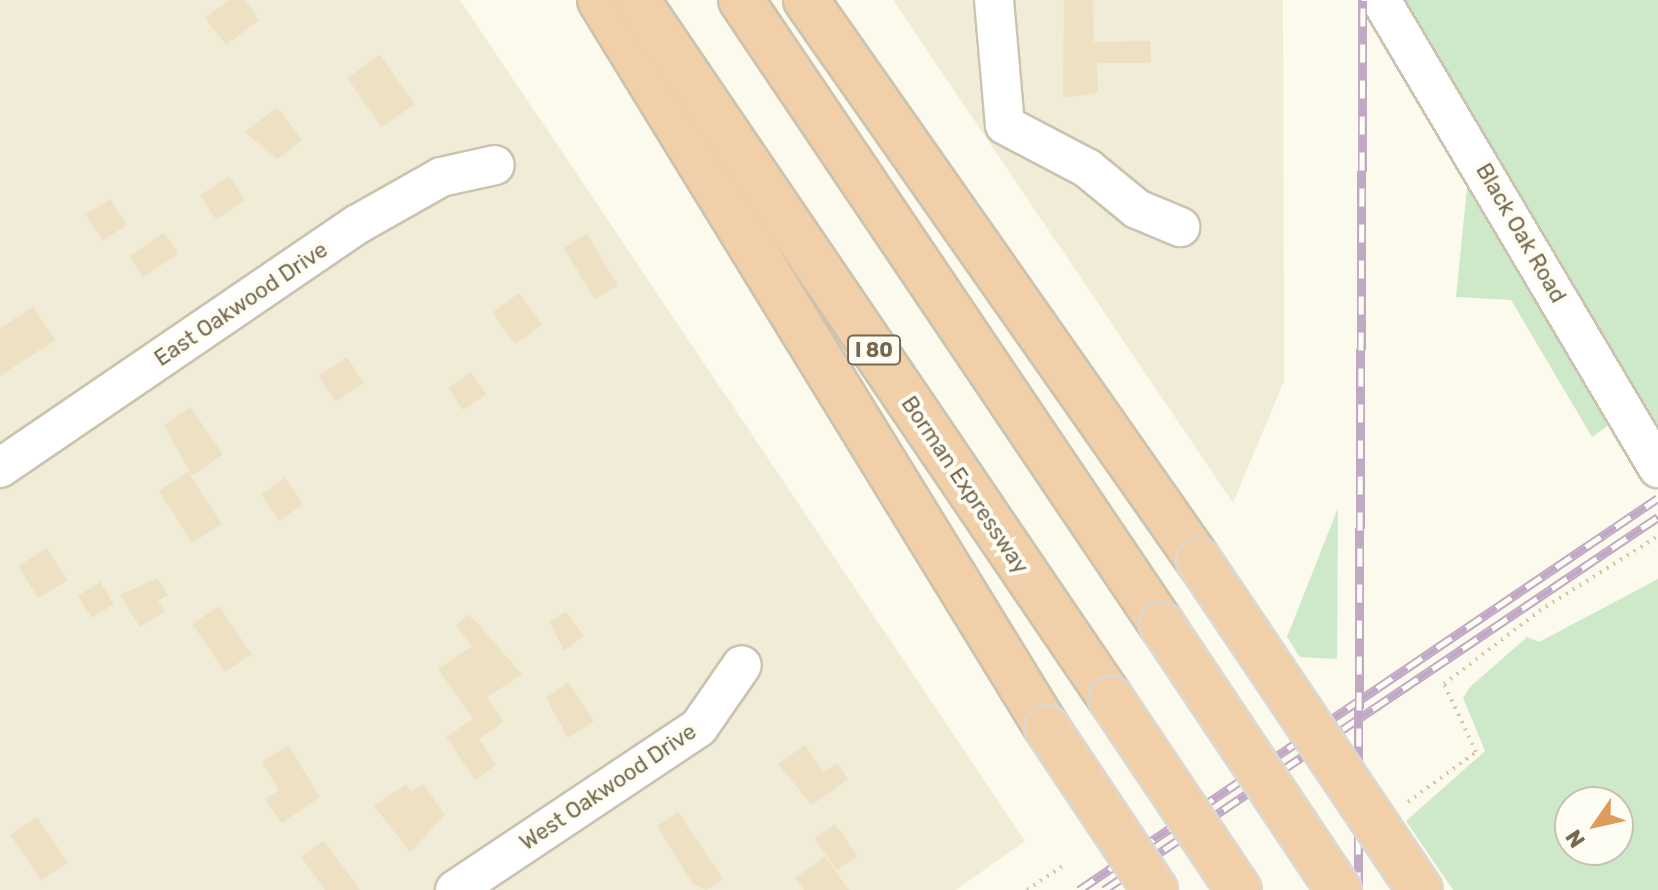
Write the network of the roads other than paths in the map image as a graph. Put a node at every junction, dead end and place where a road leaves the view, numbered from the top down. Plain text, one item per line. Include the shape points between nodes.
1 (600, 0) edge
2 (637, 0) edge
3 (741, 0) edge
4 (806, 0) edge
5 (994, 0) edge
6 (1381, 0) edge
7 (495, 165) dead end
8 (1180, 227) dead end
9 (0, 468) edge
10 (1658, 468) edge
11 (742, 665) dead end
12 (455, 890) edge
13 (1155, 890) edge
14 (1239, 890) edge
15 (1339, 890) edge
16 (1420, 890) edge

1 - 13 highway, bridge via 1047,728
2 - 14 highway, Borman Expressway / I 80, bridge
3 - 15 highway, bridge
4 - 16 highway, bridge via 1199,561
5 - 8 street via 1005,125 1087,168 1137,209
6 - 10 street, Black Oak Road
7 - 9 street, East Oakwood Drive via 441,177 358,224
11 - 12 street, West Oakwood Drive via 699,727

